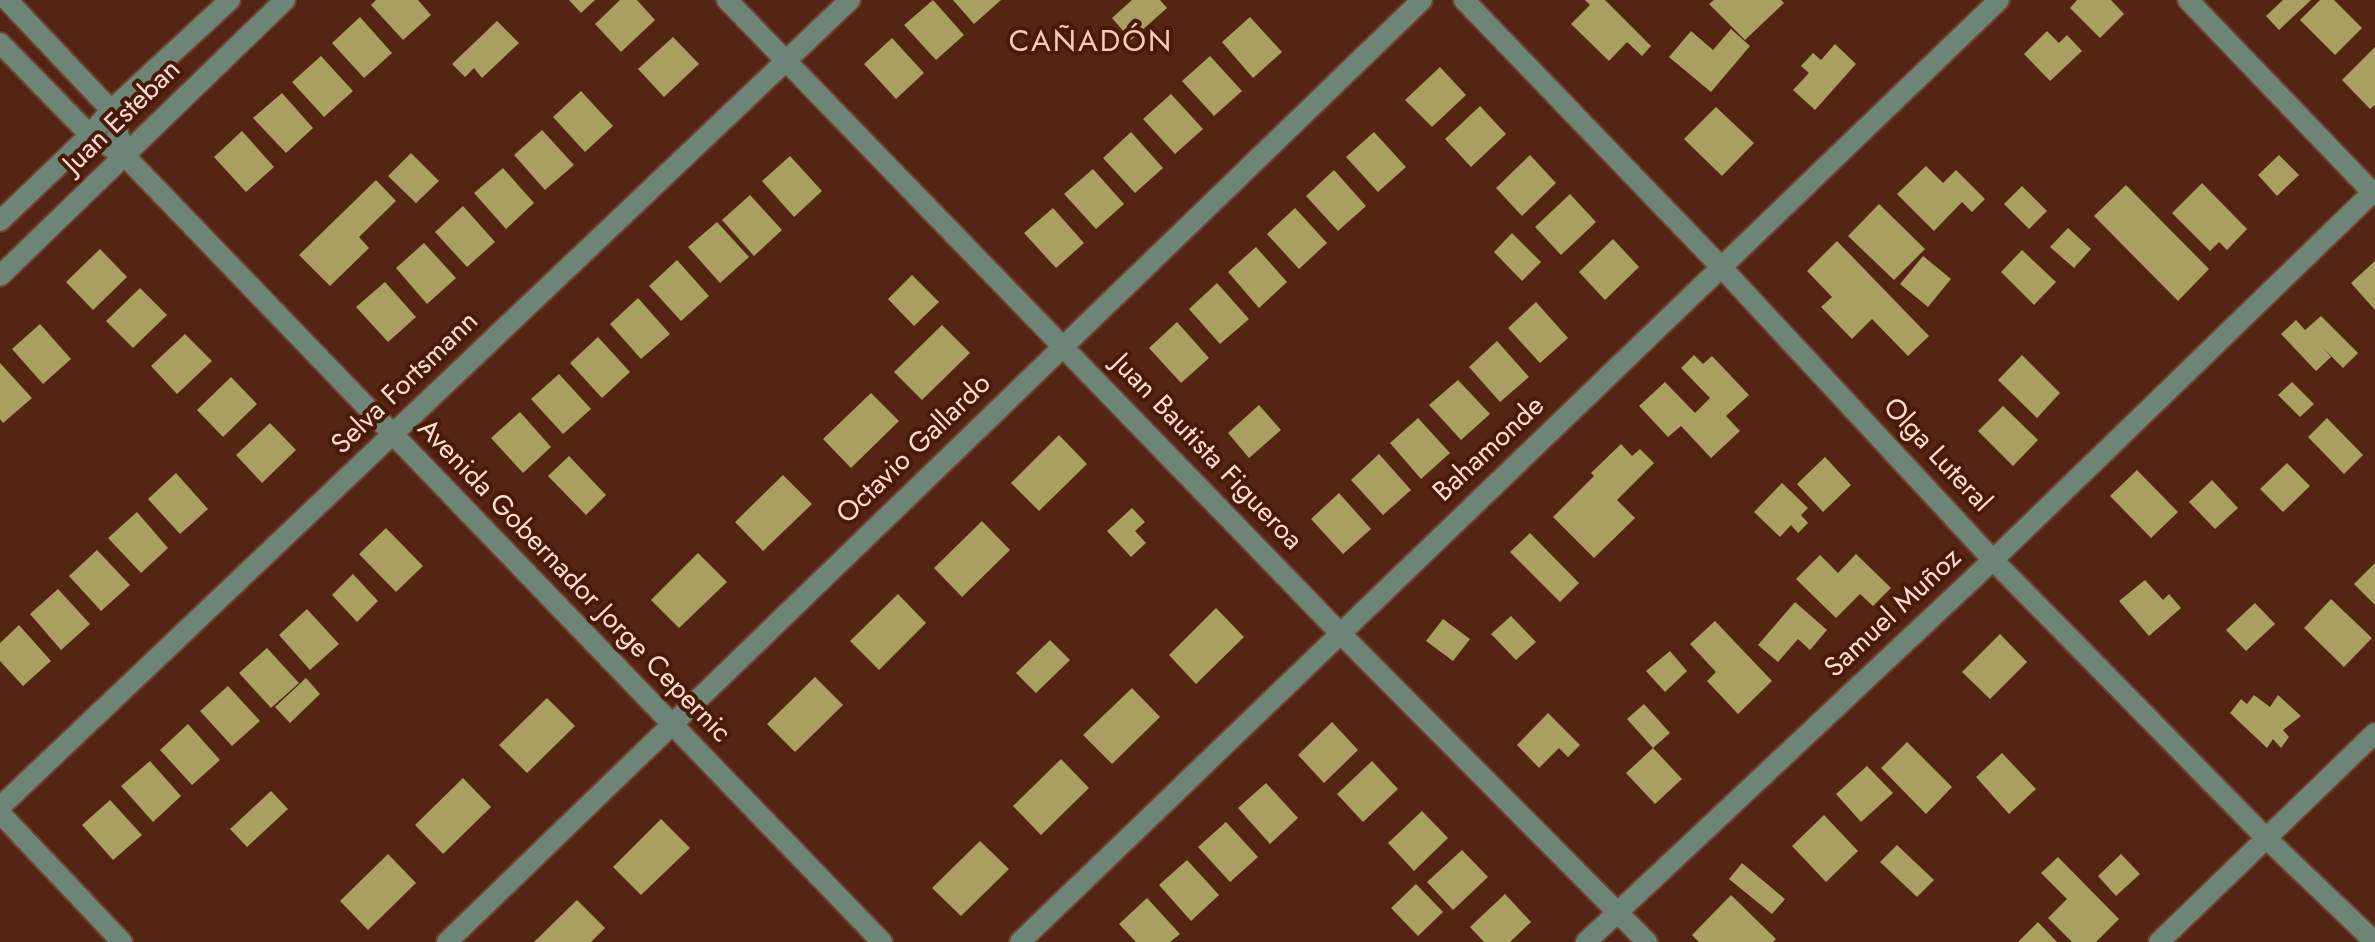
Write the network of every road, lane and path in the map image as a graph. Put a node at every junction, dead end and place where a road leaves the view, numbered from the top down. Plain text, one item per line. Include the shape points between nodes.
1 (7, 0) edge
2 (230, 0) edge
3 (285, 0) edge
4 (727, 0) edge
5 (850, 0) edge
6 (1422, 0) edge
7 (1464, 0) edge
8 (1999, 0) edge
9 (2188, 0) edge
10 (0, 43) edge
11 (786, 59) junction
12 (111, 110) junction
13 (90, 135) junction
14 (125, 156) junction
15 (2374, 192) edge
16 (0, 221) edge
17 (1723, 269) junction
18 (0, 276) edge
19 (1064, 346) junction
20 (393, 436) junction
21 (1993, 560) junction
22 (1339, 632) junction
23 (670, 724) junction
24 (2375, 733) edge
25 (0, 807) edge
26 (0, 813) edge
27 (2266, 838) junction
28 (1618, 911) junction
29 (122, 942) edge
30 (447, 942) edge
31 (882, 942) edge
32 (1020, 942) edge
33 (1586, 942) edge
34 (1647, 942) edge
35 (2159, 942) edge
36 (2375, 942) edge

1 - 12 street, Avenida Gobernador Jorge Cepernic
2 - 12 street, Juan Esteban
3 - 14 street, Juan Esteban
4 - 11 street, Juan Bautista Figueroa
5 - 11 street, Selva Fortsmann
6 - 19 street, Octavio Gallardo
7 - 17 street, Olga Luteral
8 - 17 street, Bahamonde
9 - 15 street
10 - 13 street, Avenida Gobernador Jorge Cepernic
11 - 19 street, Juan Bautista Figueroa
11 - 20 street, Selva Fortsmann
12 - 13 street, Juan Esteban
12 - 14 street, Avenida Gobernador Jorge Cepernic
13 - 14 street, Avenida Gobernador Jorge Cepernic
13 - 16 street, Juan Esteban
14 - 18 street, Juan Esteban
14 - 20 street, Avenida Gobernador Jorge Cepernic
15 - 21 street, Samuel Muñoz
17 - 21 street, Olga Luteral
17 - 22 street, Bahamonde
19 - 22 street, Juan Bautista Figueroa
19 - 23 street, Octavio Gallardo
20 - 23 street, Avenida Gobernador Jorge Cepernic
20 - 25 street, Selva Fortsmann
21 - 27 street, Olga Luteral
21 - 28 street, Samuel Muñoz
22 - 28 street, Juan Bautista Figueroa
22 - 32 street, Bahamonde
23 - 30 street, Octavio Gallardo
23 - 31 street, Avenida Gobernador Jorge Cepernic
24 - 27 street
26 - 29 street
27 - 35 street
27 - 36 street, Olga Luteral
28 - 33 street, Samuel Muñoz
28 - 34 street, Juan Bautista Figueroa

